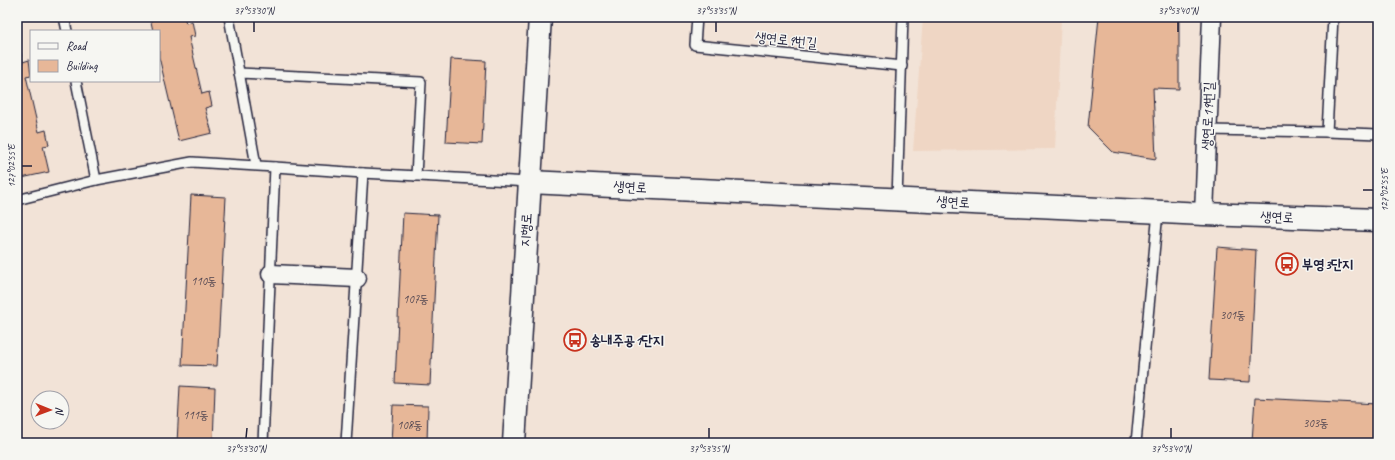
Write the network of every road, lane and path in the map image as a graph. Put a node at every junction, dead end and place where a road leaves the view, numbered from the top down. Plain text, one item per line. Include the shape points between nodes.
1 (64, 17) edge
2 (229, 17) edge
3 (540, 17) edge
4 (697, 17) edge
5 (903, 17) edge
6 (1212, 17) edge
7 (1333, 17) edge
8 (67, 30) edge
9 (902, 66) junction
10 (239, 73) junction
11 (76, 82) edge
12 (1207, 130) junction
13 (1327, 132) junction
14 (1378, 134) edge
15 (256, 165) junction
16 (275, 166) junction
17 (363, 173) junction
18 (416, 176) junction
19 (96, 180) junction
20 (529, 182) junction
21 (897, 199) junction
22 (17, 200) edge
23 (1158, 212) junction
24 (1204, 214) junction
25 (1378, 220) edge
26 (271, 274) junction
27 (356, 278) junction
28 (263, 443) edge
29 (346, 443) edge
30 (514, 443) edge
31 (1136, 443) edge

1 - 8 lane
2 - 10 lane
3 - 20 street, 지행로
4 - 9 lane, 생연로9번길 via 695,45
5 - 9 lane
6 - 12 street, 생연로19번길
7 - 13 lane
9 - 21 lane
10 - 15 lane
10 - 18 lane via 421,82
11 - 19 lane
12 - 13 lane
12 - 24 street, 생연로19번길
13 - 14 lane
15 - 16 lane
15 - 19 lane via 192,162
16 - 17 lane
16 - 26 lane
17 - 18 lane
17 - 27 lane
18 - 20 lane
19 - 22 lane
20 - 21 street, 생연로
20 - 30 street, 지행로
21 - 23 street, 생연로
23 - 24 street, 생연로
23 - 31 lane
24 - 25 street, 생연로
26 - 27 street
26 - 28 lane
27 - 29 lane

